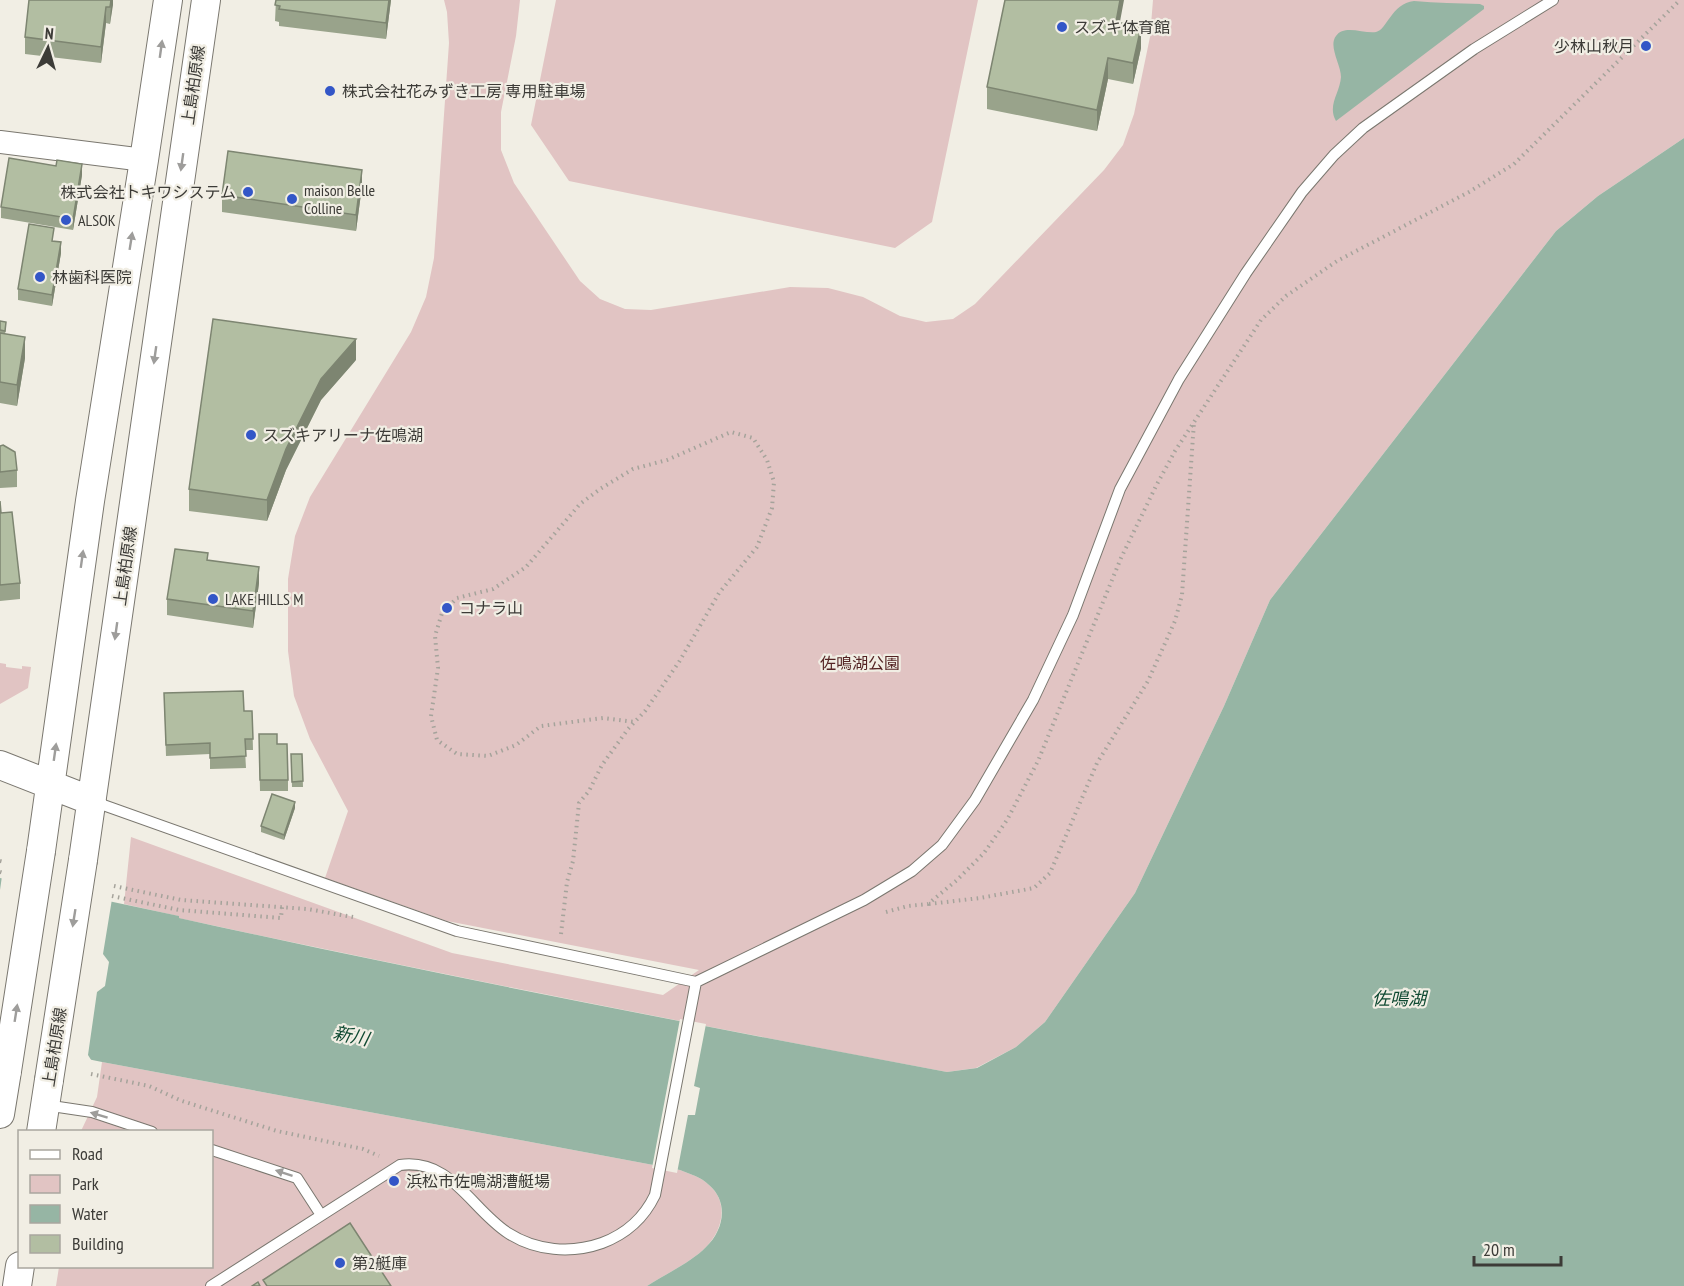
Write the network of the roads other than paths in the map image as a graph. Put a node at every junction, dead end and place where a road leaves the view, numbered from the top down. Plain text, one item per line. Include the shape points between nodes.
1 (168, 0) edge
2 (206, 0) edge
3 (1553, 0) edge
4 (0, 142) edge
5 (144, 160) junction
6 (0, 765) edge
7 (51, 785) junction
8 (92, 801) junction
9 (696, 982) junction
10 (3, 1092) edge
11 (45, 1105) edge
12 (149, 1130) edge
13 (213, 1150) edge
14 (321, 1215) junction
15 (20, 1268) edge
16 (17, 1286) edge
17 (211, 1286) edge

5 -> 1 street
2 -> 8 street, 上島柏原線
3 - 9 lane via 1474,49 1363,128 1302,192 1179,379 1120,489 1073,615 1033,700 975,800 942,845 912,871 864,900
4 - 5 street
7 -> 5 street via 90,501
6 - 7 street
7 - 8 street
10 -> 7 street, bridge
8 - 9 lane via 457,931
8 -> 11 street, 上島柏原線, bridge
9 - 14 lane via 655,1195 648,1209 623,1233 591,1247 556,1249 531,1244 507,1233 439,1171 413,1163 388,1171
12 -> 11 lane via 92,1112
14 -> 13 lane via 297,1178
14 - 17 lane
15 - 16 street

